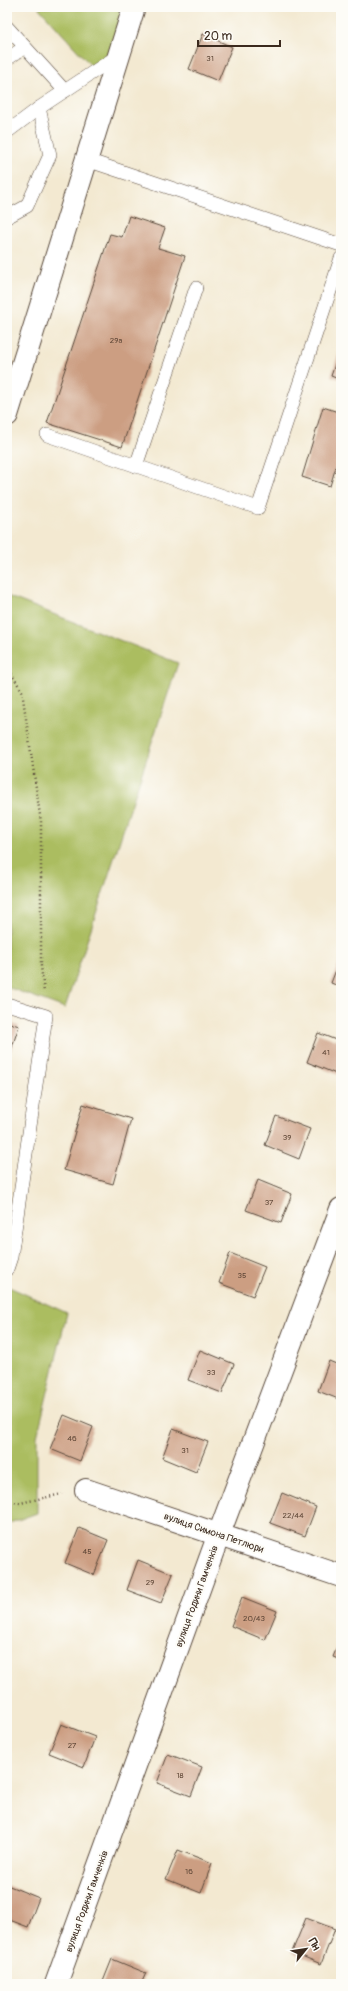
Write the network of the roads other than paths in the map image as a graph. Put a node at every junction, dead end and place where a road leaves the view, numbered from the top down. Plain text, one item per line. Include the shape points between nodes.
1 (134, 7) edge
2 (7, 27) edge
3 (25, 46) junction
4 (120, 54) junction
5 (7, 59) edge
6 (65, 91) junction
7 (39, 108) junction
8 (7, 132) edge
9 (87, 160) junction
10 (7, 217) edge
11 (341, 245) edge
12 (341, 258) edge
13 (196, 288) dead end
14 (7, 415) edge
15 (47, 435) dead end
16 (136, 466) junction
17 (7, 1004) edge
18 (341, 1209) edge
19 (7, 1269) edge
20 (86, 1490) road end
21 (219, 1534) junction
22 (341, 1576) edge
23 (56, 1984) edge

1 - 4 street
2 - 3 lane
3 - 5 lane
3 - 6 lane
4 - 6 lane
4 - 9 street
6 - 7 lane
7 - 8 lane
7 - 10 lane via 50,154 27,206
9 - 11 lane
9 - 14 street
12 - 16 lane via 258,508
13 - 16 lane
15 - 16 lane
17 - 19 lane via 46,1016 11,1257
18 - 21 street, вулиця Родини Гамченків
20 - 21 street, вулиця Симона Петлюри
21 - 22 street, вулиця Симона Петлюри
21 - 23 street, вулиця Родини Гамченків

